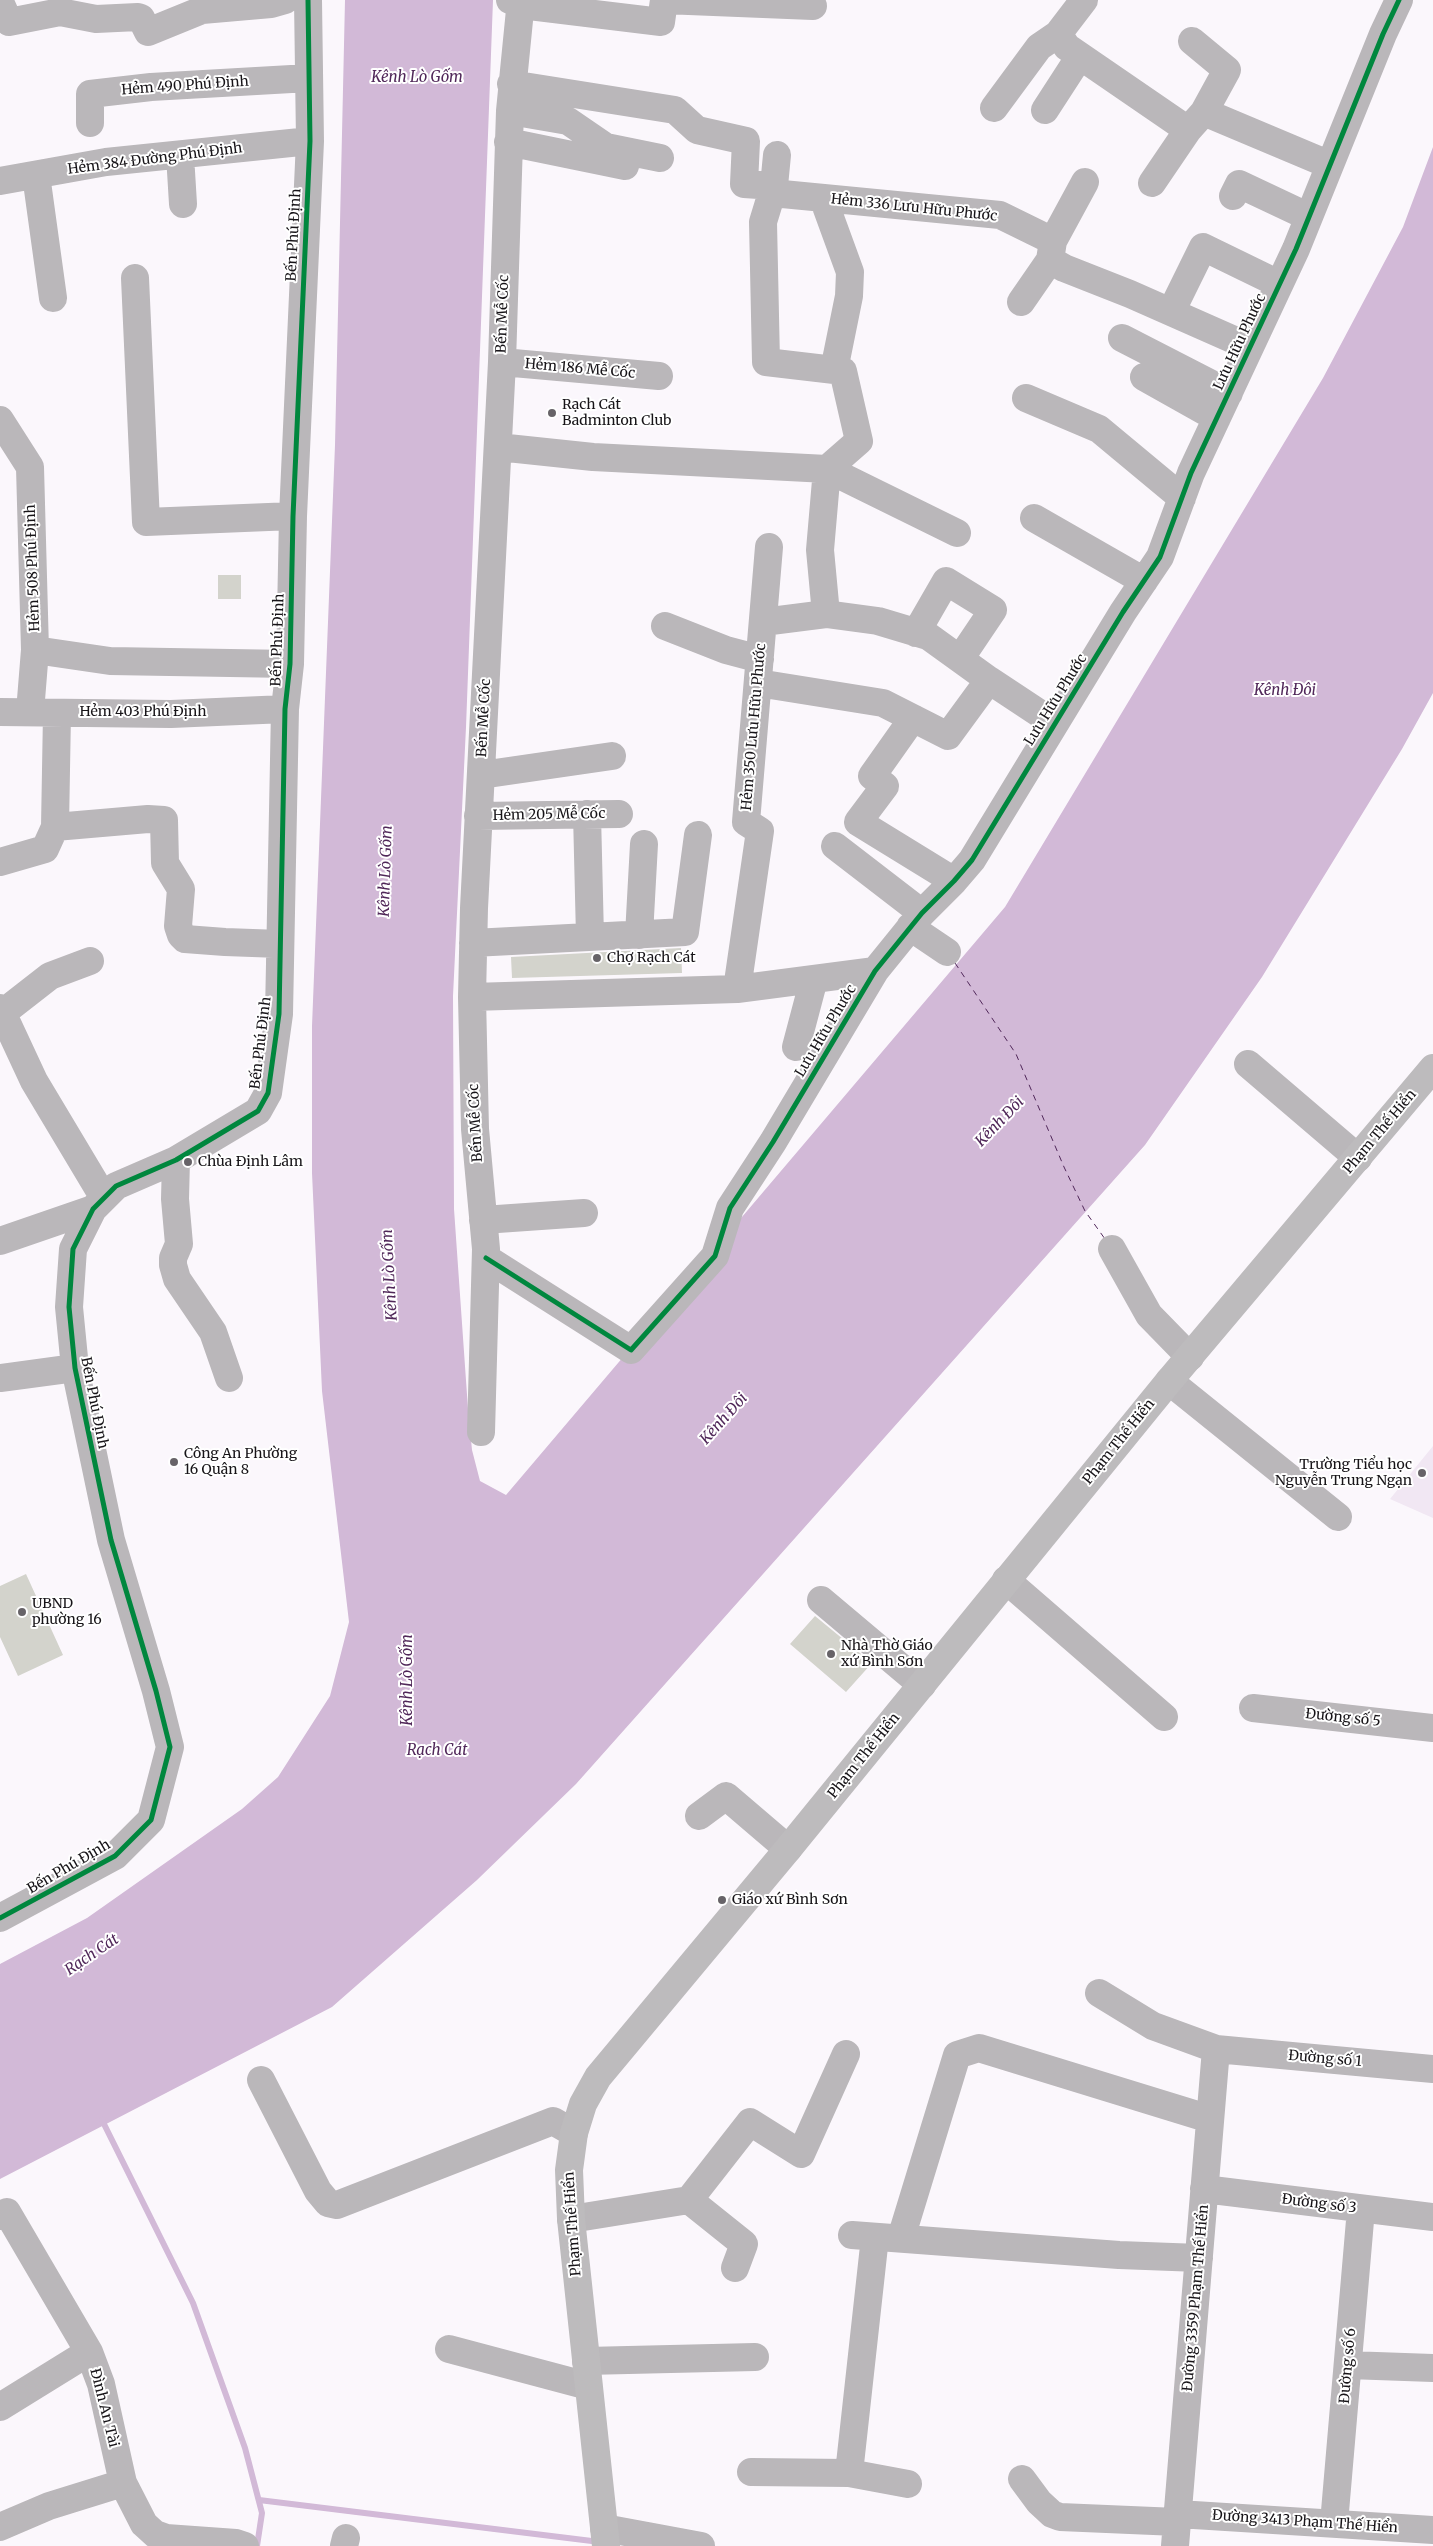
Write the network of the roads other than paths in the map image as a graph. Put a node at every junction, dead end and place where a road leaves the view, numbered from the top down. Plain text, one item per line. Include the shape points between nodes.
1 (285, 0) edge
2 (308, 0) edge
3 (1084, 0) edge
4 (1399, 0) edge
5 (0, 2) edge
6 (518, 2) edge
7 (813, 6) dead end
8 (1058, 34) junction
9 (1192, 41) dead end
10 (1080, 56) junction
11 (309, 78) junction
12 (512, 84) junction
13 (994, 108) dead end
14 (1045, 110) dead end
15 (510, 111) junction
16 (1196, 121) junction
17 (90, 123) dead end
18 (310, 141) junction
19 (508, 142) junction
20 (180, 155) junction
21 (777, 155) dead end
22 (1330, 165) junction
23 (36, 174) junction
24 (0, 181) edge
25 (1085, 182) dead end
26 (1152, 183) dead end
27 (773, 189) junction
28 (1232, 196) dead end
29 (823, 198) junction
30 (183, 204) dead end
31 (1309, 217) junction
32 (1051, 251) junction
33 (135, 278) dead end
34 (1280, 284) junction
35 (53, 298) dead end
36 (1021, 302) dead end
37 (1171, 312) junction
38 (1122, 338) dead end
39 (1250, 347) junction
40 (502, 362) junction
41 (834, 370) junction
42 (659, 376) dead end
43 (1144, 377) dead end
44 (1229, 393) junction
45 (1026, 398) dead end
46 (1217, 418) junction
47 (0, 420) edge
48 (498, 447) junction
49 (827, 469) junction
50 (1182, 498) junction
51 (293, 516) junction
52 (1034, 518) dead end
53 (957, 533) dead end
54 (769, 547) dead end
55 (1144, 581) junction
56 (826, 614) junction
57 (763, 622) junction
58 (665, 626) dead end
59 (916, 632) junction
60 (35, 650) junction
61 (960, 659) junction
62 (290, 664) junction
63 (759, 671) junction
64 (989, 680) junction
65 (286, 709) junction
66 (0, 712) edge
67 (30, 712) junction
68 (57, 713) junction
69 (913, 718) junction
70 (1054, 723) junction
71 (612, 756) dead end
72 (481, 775) junction
73 (587, 814) junction
74 (619, 814) dead end
75 (478, 816) junction
76 (55, 827) junction
77 (698, 835) dead end
78 (644, 844) dead end
79 (835, 846) dead end
80 (0, 862) edge
81 (954, 881) junction
82 (916, 920) junction
83 (640, 935) junction
84 (590, 937) junction
85 (473, 943) junction
86 (280, 944) junction
87 (947, 952) dead end
88 (90, 961) dead end
89 (875, 971) junction
90 (814, 979) junction
91 (737, 989) junction
92 (472, 997) junction
93 (1, 1012) edge
94 (796, 1047) dead end
95 (1248, 1064) dead end
96 (1433, 1068) edge
97 (1358, 1158) junction
98 (176, 1160) junction
99 (98, 1204) junction
100 (584, 1214) dead end
101 (483, 1220) junction
102 (0, 1242) edge
103 (1112, 1249) dead end
104 (486, 1258) junction
105 (1190, 1357) junction
106 (75, 1368) junction
107 (0, 1378) edge
108 (229, 1378) dead end
109 (1169, 1381) junction
110 (482, 1432) dead end
111 (1338, 1517) dead end
112 (1006, 1580) junction
113 (821, 1600) dead end
114 (922, 1684) junction
115 (1253, 1708) dead end
116 (1164, 1717) dead end
117 (1433, 1728) edge
118 (699, 1816) dead end
119 (788, 1849) junction
120 (0, 1918) edge
121 (1099, 1993) dead end
122 (1216, 2049) junction
123 (846, 2054) dead end
124 (1433, 2069) edge
125 (261, 2080) dead end
126 (1210, 2119) junction
127 (574, 2133) junction
128 (1204, 2189) junction
129 (689, 2200) junction
130 (1361, 2209) junction
131 (0, 2216) edge
132 (1433, 2217) edge
133 (571, 2219) junction
134 (876, 2237) junction
135 (1199, 2258) junction
136 (735, 2268) dead end
137 (449, 2349) dead end
138 (89, 2352) junction
139 (755, 2356) dead end
140 (1348, 2364) junction
141 (1433, 2368) edge
142 (587, 2373) junction
143 (0, 2407) edge
144 (751, 2472) dead end
145 (849, 2473) junction
146 (1022, 2478) dead end
147 (123, 2483) junction
148 (908, 2484) dead end
149 (1334, 2523) junction
150 (0, 2527) edge
151 (1177, 2527) edge
152 (1433, 2530) edge
153 (604, 2535) edge
154 (245, 2546) edge
155 (701, 2546) edge

1 - 5 street via 202,10 148,32 138,17 96,19 60,12 9,22
2 - 11 street, Bến Phú Định
3 - 8 street
4 - 22 street, Lưu Hữu Phước
6 - 7 street via 661,22 664,0
6 - 12 street, Bến Mễ Cốc
8 - 10 street via 1067,47
8 - 13 street via 1039,47
9 - 16 street via 1226,70
10 - 14 street
10 - 16 street
11 - 17 street, Hẻm 490 Phú Định via 151,87 90,94
11 - 18 street, Bến Phú Định
12 - 15 street, Bến Mễ Cốc
12 - 27 street, Hẻm 336 Lưu Hữu Phước via 675,110 697,130 746,141 744,184
15 - 19 street, Bến Mễ Cốc
15 - 19 street via 568,121 606,147 648,163
16 - 22 street
16 - 26 street
18 - 20 street, Hẻm 384 Đường Phú Định
18 - 51 street, Bến Phú Định
19 - 40 street, Bến Mễ Cốc
20 - 23 street, Hẻm 384 Đường Phú Định via 106,162
20 - 30 street
21 - 27 street
22 - 31 street, Lưu Hữu Phước
23 - 24 street, Hẻm 384 Đường Phú Định
23 - 35 street
25 - 32 street
27 - 29 street, Hẻm 336 Lưu Hữu Phước
27 - 41 street via 763,222 766,362
28 - 31 street via 1239,184
29 - 32 street, Hẻm 336 Lưu Hữu Phước via 1000,215
29 - 41 street via 850,272 849,296
31 - 34 street, Lưu Hữu Phước
32 - 36 street
32 - 37 street, Hẻm 336 Lưu Hữu Phước via 1064,268
33 - 51 street via 146,522
34 - 37 street via 1204,247
34 - 39 street, Lưu Hữu Phước
37 - 39 street, Hẻm 336 Lưu Hữu Phước
38 - 44 street
39 - 44 street, Lưu Hữu Phước
40 - 42 street, Hẻm 186 Mễ Cốc
40 - 48 street, Bến Mễ Cốc
41 - 49 street via 843,371 859,441
43 - 46 street
44 - 46 street, Lưu Hữu Phước
45 - 50 street via 1098,429
46 - 50 street, Lưu Hữu Phước
47 - 60 street, Hẻm 508 Phú Định via 30,467
48 - 49 street via 593,457
48 - 72 street, Bến Mễ Cốc
49 - 53 street
49 - 56 street via 820,550
50 - 55 street, Lưu Hữu Phước via 1160,557
51 - 62 street, Bến Phú Định
52 - 55 street
54 - 57 street, Hẻm 350 Lưu Hữu Phước
55 - 70 street, Lưu Hữu Phước
56 - 57 street
56 - 59 street via 878,621
57 - 63 street, Hẻm 350 Lưu Hữu Phước
58 - 63 street via 726,650
59 - 61 street via 928,636
59 - 61 street via 946,581 993,610
60 - 62 street, Hẻm 508 Phú Định via 110,660
60 - 67 street
61 - 64 street
62 - 65 street, Bến Phú Định
63 - 69 street via 883,703
63 - 91 street, Hẻm 350 Lưu Hữu Phước via 746,822 760,831
64 - 69 street via 948,736
64 - 70 street
65 - 68 street, Hẻm 403 Phú Định via 171,714
65 - 86 street, Bến Phú Định
66 - 67 street, Hẻm 403 Phú Định
67 - 68 street, Hẻm 403 Phú Định
68 - 76 street
69 - 81 street via 872,776 885,786 858,822
70 - 81 street, Lưu Hữu Phước via 972,860
71 - 72 street
72 - 75 street, Bến Mễ Cốc
73 - 74 street, Hẻm 205 Mễ Cốc
73 - 75 street, Hẻm 205 Mễ Cốc
73 - 84 street
75 - 85 street, Bến Mễ Cốc
76 - 80 street via 46,849
76 - 86 street via 164,820 165,863 181,889 178,926 181,935 185,939
77 - 83 street via 685,932
78 - 83 street
79 - 82 street
81 - 82 street, Lưu Hữu Phước
82 - 87 street
82 - 89 street, Lưu Hữu Phước
83 - 84 street
84 - 85 street
85 - 92 street, Bến Mễ Cốc
86 - 98 street, Bến Phú Định via 278,1014 268,1093 258,1111
88 - 93 street via 50,976
89 - 90 street, Lưu Hữu Phước
89 - 104 street, Lưu Hữu Phước via 730,1208 715,1256 631,1350
90 - 91 street, Lưu Hữu Phước
90 - 94 street
91 - 92 street, Lưu Hữu Phước
92 - 101 street, Bến Mễ Cốc via 475,1130
93 - 99 street
95 - 97 street
96 - 97 main road, Phạm Thế Hiển
97 - 105 main road, Phạm Thế Hiển
98 - 99 street, Bến Phú Định via 116,1186
98 - 108 street via 179,1244 173,1258 177,1279 213,1332
99 - 102 street
99 - 106 street, Bến Phú Định via 73,1249 69,1307
100 - 101 street
101 - 104 street, Bến Mễ Cốc
103 - 105 street via 1149,1315
104 - 110 street, Bến Mễ Cốc
105 - 109 main road, Phạm Thế Hiển
106 - 107 street
106 - 120 street, Bến Phú Định via 111,1540 170,1746 151,1820 115,1856
109 - 111 street
109 - 112 main road, Phạm Thế Hiển
112 - 114 main road, Phạm Thế Hiển
112 - 116 street
113 - 114 street
114 - 119 main road, Phạm Thế Hiển
115 - 117 street, Đường số 5
118 - 119 street via 726,1796
119 - 127 main road, Phạm Thế Hiển via 598,2077 583,2104
121 - 122 street, Đường số 1 via 1153,2026
122 - 124 street, Đường số 1
122 - 126 street, Đường 3359 Phạm Thế Hiển
123 - 129 street via 801,2154 750,2122
125 - 127 street via 318,2191 328,2204 337,2205 553,2122
126 - 128 street, Đường 3359 Phạm Thế Hiển
126 - 134 street via 979,2048 957,2055
127 - 133 main road, Phạm Thế Hiển via 569,2170
128 - 130 street, Đường số 3
128 - 135 street, Đường 3359 Phạm Thế Hiển
129 - 133 street
129 - 136 street via 744,2244
130 - 132 street, Đường số 3
130 - 140 street, Đường số 6
131 - 138 street, Đình An Tài via 7,2212
133 - 142 main road, Phạm Thế Hiển
134 - 135 street
134 - 145 street
135 - 151 street, Đường 3359 Phạm Thế Hiển
137 - 142 street
138 - 143 street
138 - 147 street, Đình An Tài via 101,2384
139 - 142 street
140 - 141 street
140 - 149 street, Đường số 6
142 - 153 main road, Phạm Thế Hiển
144 - 145 street
145 - 148 street
146 - 151 street, Đường 3413 Phạm Thế Hiển via 1039,2502 1060,2517
147 - 150 street via 49,2506
147 - 154 street, Đình An Tài via 144,2524 155,2534 166,2538
149 - 151 street, Đường 3413 Phạm Thế Hiển
149 - 152 street, Đường 3413 Phạm Thế Hiển
153 - 155 street

